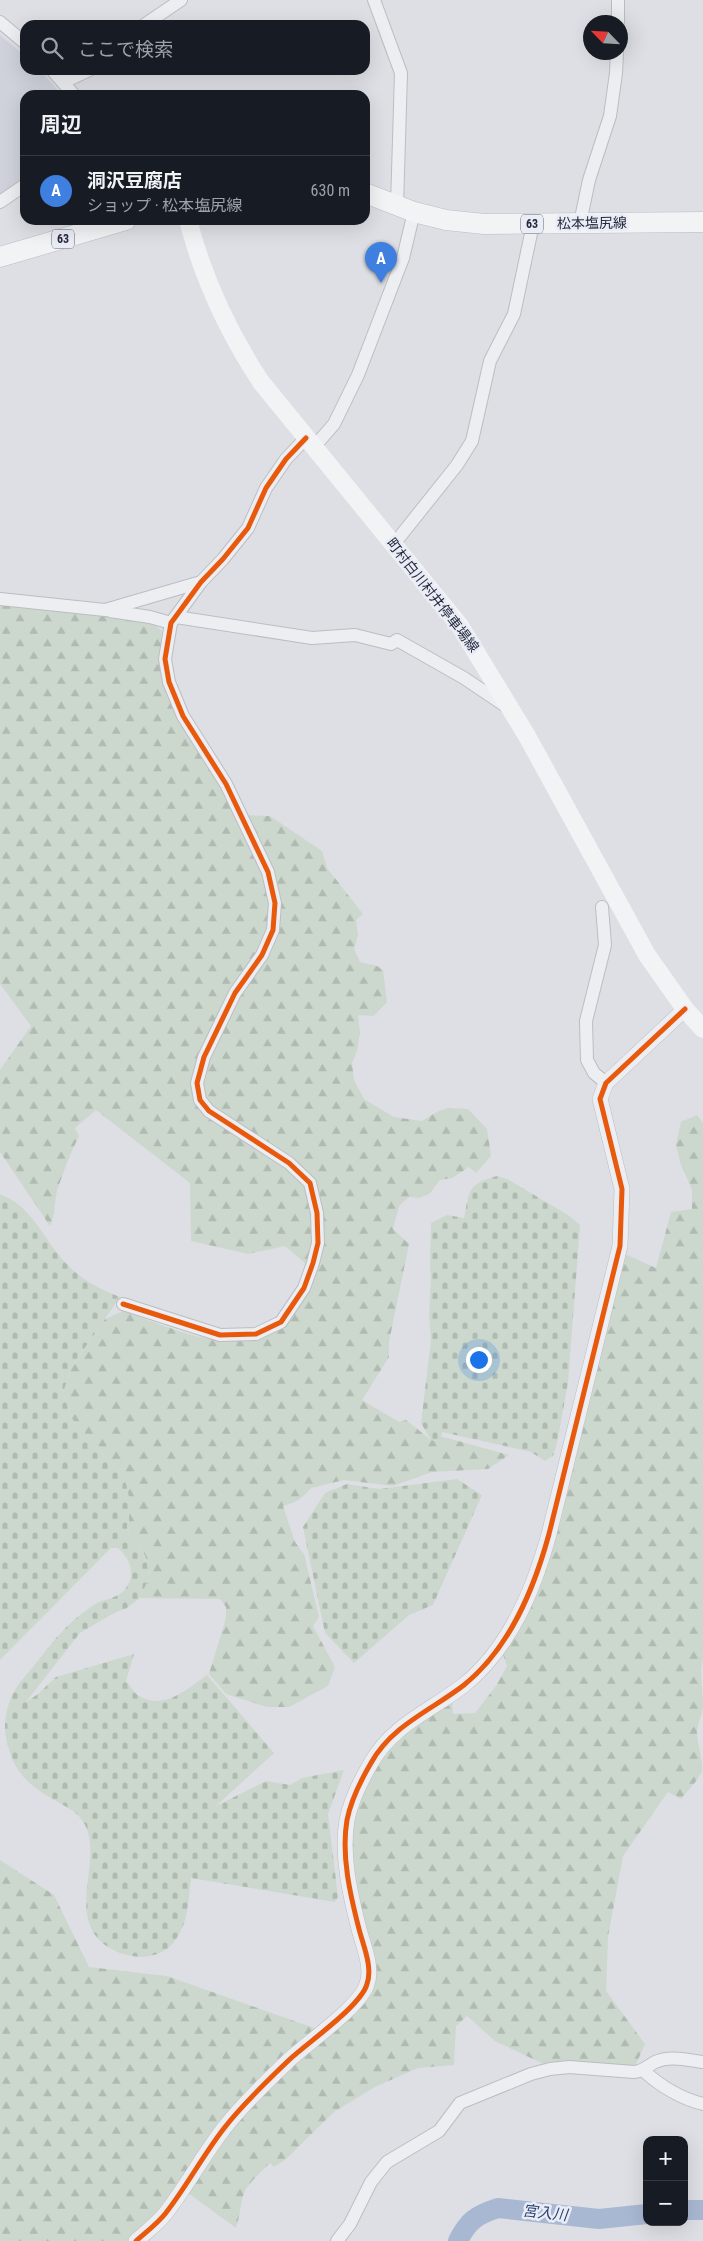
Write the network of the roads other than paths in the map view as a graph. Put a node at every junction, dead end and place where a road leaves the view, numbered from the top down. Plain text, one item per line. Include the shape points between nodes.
1 (181, 0) edge
2 (374, 0) edge
3 (618, 0) edge
4 (618, 15) edge
5 (151, 20) edge
6 (0, 22) edge
7 (20, 38) edge
8 (617, 60) edge
9 (57, 75) edge
10 (79, 75) edge
11 (64, 82) junction
12 (70, 90) edge
13 (20, 188) edge
14 (370, 196) edge
15 (0, 202) edge
16 (406, 209) junction
17 (703, 222) edge
18 (580, 223) junction
19 (533, 224) junction
20 (109, 225) edge
21 (190, 225) edge
22 (0, 257) edge
23 (310, 442) junction
24 (394, 544) junction
25 (201, 582) junction
26 (0, 599) edge
27 (105, 610) junction
28 (174, 620) junction
29 (512, 710) junction
30 (602, 907) dead end
31 (685, 1009) junction
32 (703, 1029) edge
33 (606, 1082) junction
34 (123, 1304) dead end
35 (703, 2062) edge
36 (644, 2071) junction
37 (703, 2104) edge
38 (136, 2241) edge
39 (337, 2241) edge

1 - 5 street
2 - 16 street via 401,74
3 - 4 street
6 - 7 street
8 - 18 street via 610,116 589,180
9 - 11 street
10 - 11 street
11 - 12 street
13 - 15 street
14 - 16 main road, 松本塩尻線 / 63
16 - 19 main road, 松本塩尻線 / 63 via 446,220
16 - 23 street via 403,258 358,375 334,424 323,439
17 - 18 main road, 松本塩尻線 / 63
18 - 19 main road, 松本塩尻線 / 63
19 - 24 street via 514,314 490,361 472,441
20 - 22 main road, 63
21 - 23 main road, 町村白川村井停車場線 via 214,298 239,348 261,382
23 - 24 main road, 町村白川村井停車場線
23 - 25 street via 286,460 266,488 248,528
24 - 29 main road, 町村白川村井停車場線 via 460,626
25 - 27 street
25 - 28 street
26 - 27 street
27 - 28 street
28 - 29 street via 312,638 356,635 391,644 397,640
28 - 34 street via 165,659 169,682 183,716 226,784 268,872 275,903 273,930 262,955 235,993 204,1057 197,1083 200,1100 209,1111 289,1163 310,1183 317,1213 318,1243 304,1288 291,1308 280,1322 256,1334 220,1335
29 - 31 main road, 町村白川村井停車場線 via 648,955
30 - 33 street via 605,945 586,1021 587,1060 594,1074
31 - 32 main road, 町村白川村井停車場線
31 - 33 street
33 - 38 street via 600,1099 622,1189 620,1246 540,1567 515,1622 481,1670 389,1738 360,1783 347,1820 346,1858 369,1969 368,1984 360,1999 289,2061 226,2126 164,2216
35 - 36 street via 672,2058 655,2062
36 - 37 street via 690,2101
36 - 39 street via 550,2070 531,2074 460,2103 439,2131 387,2162 371,2182 350,2224

